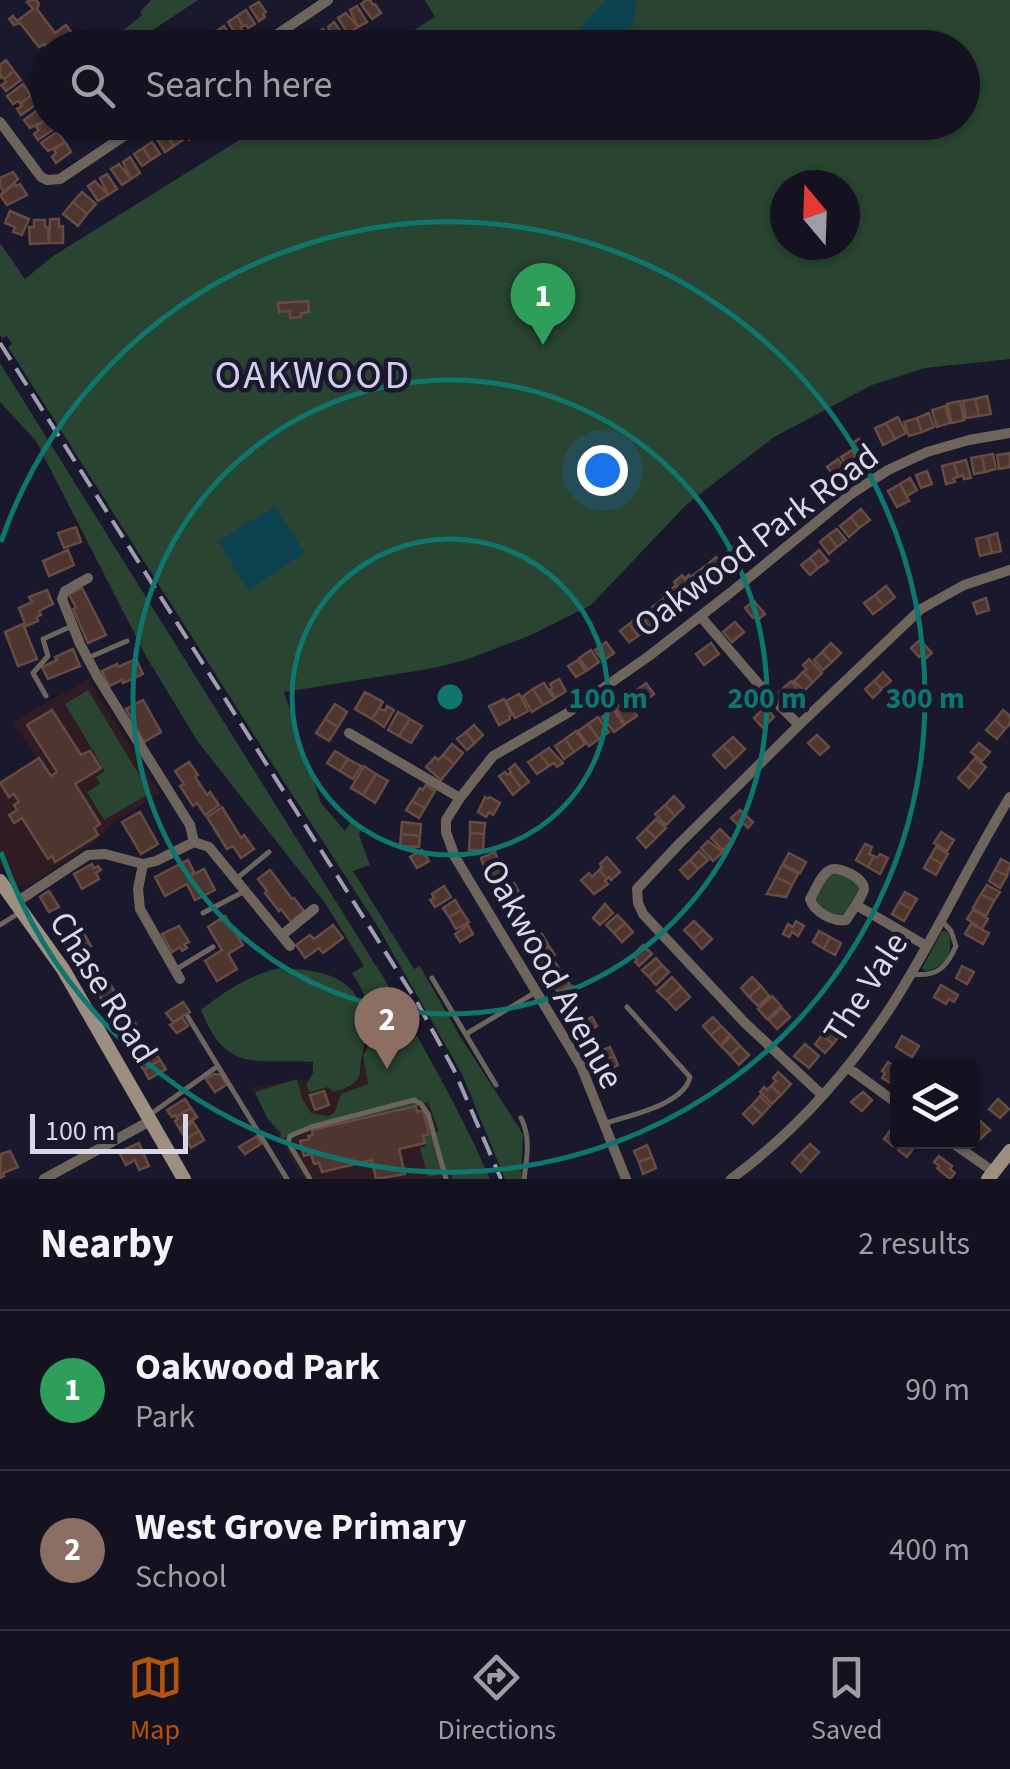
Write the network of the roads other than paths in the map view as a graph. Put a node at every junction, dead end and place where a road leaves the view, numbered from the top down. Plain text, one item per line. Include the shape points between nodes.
1 (328, 0) edge
2 (284, 30) edge
3 (0, 122) edge
4 (118, 140) edge
5 (1010, 433) edge
6 (1010, 570) edge
7 (88, 578) dead end
8 (701, 617) junction
9 (72, 626) junction
10 (128, 641) dead end
11 (88, 658) junction
12 (46, 696) dead end
13 (800, 724) junction
14 (349, 733) dead end
15 (460, 798) junction
16 (1010, 798) edge
17 (194, 842) junction
18 (269, 852) dead end
19 (143, 864) junction
20 (236, 879) junction
21 (0, 881) edge
22 (246, 891) junction
23 (856, 906) junction
24 (19, 907) junction
25 (314, 909) dead end
26 (203, 913) dead end
27 (940, 919) junction
28 (0, 926) edge
29 (282, 935) junction
30 (925, 945) junction
31 (290, 946) dead end
32 (213, 947) dead end
33 (178, 974) joint
34 (910, 974) junction
35 (432, 978) dead end
36 (536, 991) junction
37 (626, 1008) dead end
38 (188, 1017) dead end
39 (466, 1034) junction
40 (218, 1066) junction
41 (847, 1067) junction
42 (496, 1085) dead end
43 (822, 1094) junction
44 (890, 1098) edge
45 (521, 1118) dead end
46 (148, 1119) junction
47 (604, 1124) junction
48 (960, 1149) edge
49 (1010, 1151) edge
50 (991, 1175) edge
51 (44, 1179) edge
52 (184, 1179) edge
53 (288, 1179) edge
54 (310, 1179) edge
55 (446, 1179) edge
56 (524, 1179) edge
57 (626, 1179) edge
58 (731, 1179) edge

1 - 2 street
3 - 4 street via 46,186
5 - 8 street, Oakwood Park Road via 927,452 888,470
6 - 13 street via 920,609
7 - 9 street via 62,598
8 - 13 street
8 - 15 street, Oakwood Park Road via 566,714 493,756
9 - 11 street
9 - 12 lane via 43,639 48,656 32,674
10 - 11 lane
11 - 17 street via 190,825
13 - 43 street via 638,889 638,902 744,1024
14 - 15 street
15 - 36 street, Oakwood Avenue via 446,820 450,845
16 - 27 street, The Vale
17 - 19 street
17 - 20 street via 209,848
18 - 20 lane
19 - 24 street via 88,855
19 - 33 street via 140,909
20 - 22 street
21 - 24 street, Chase Road
22 - 26 lane
22 - 29 street
23 - 23 street via 838,922 810,900 826,873 837,868 861,880
23 - 30 street
24 - 28 lane
24 - 46 street, Chase Road
25 - 29 street
27 - 30 street, The Vale
27 - 34 lane via 956,946 948,963 924,976
29 - 31 street
30 - 34 street, The Vale
32 - 33 lane
34 - 41 street, The Vale
35 - 39 lane
36 - 39 lane
36 - 47 street, Oakwood Avenue via 581,1066
37 - 47 lane via 680,1064 689,1083 674,1099
38 - 40 lane
39 - 42 lane
40 - 46 lane
40 - 53 lane
41 - 43 street, The Vale
41 - 44 street
43 - 58 street, The Vale
45 - 56 lane via 528,1146
46 - 51 street
46 - 52 street, Chase Road
47 - 57 street, Oakwood Avenue
48 - 50 street
49 - 50 street
54 - 55 lane via 290,1136 414,1100 428,1114

